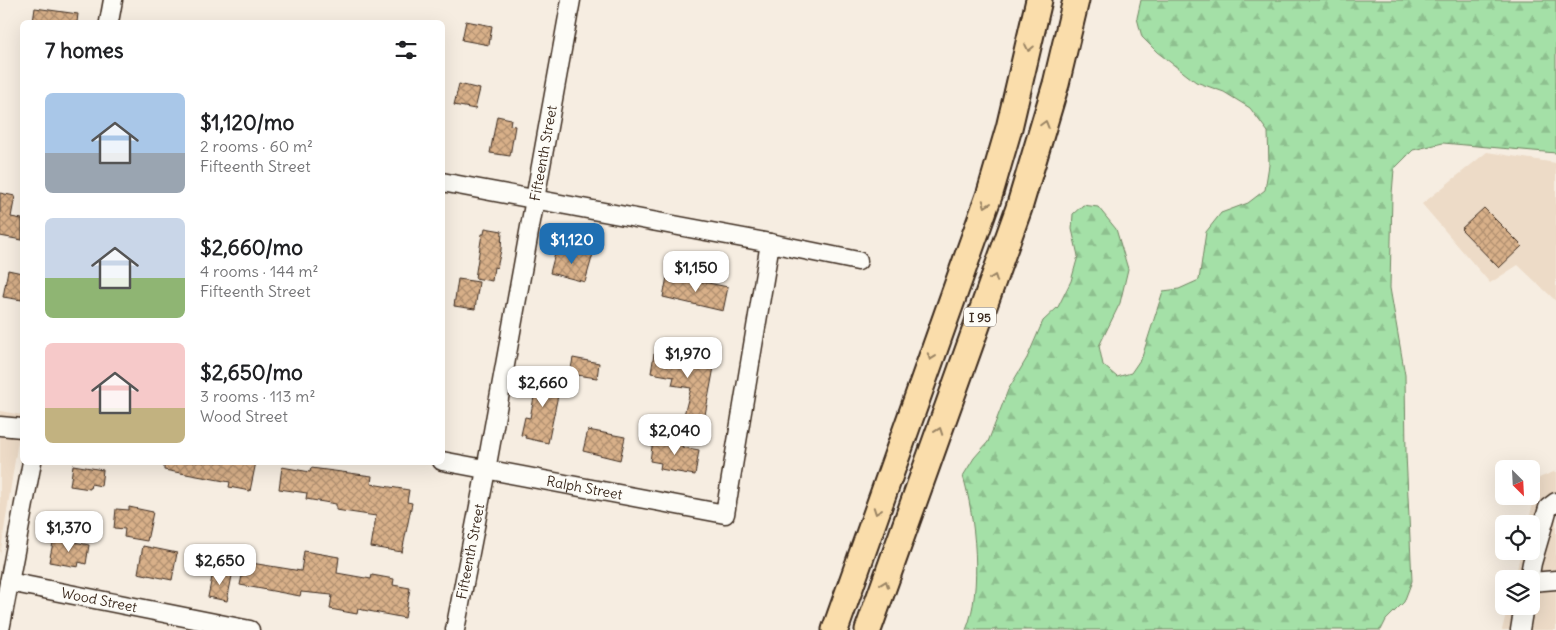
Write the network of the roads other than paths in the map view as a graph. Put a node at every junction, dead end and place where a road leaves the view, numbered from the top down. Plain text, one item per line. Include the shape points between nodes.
1 (113, 0) edge
2 (571, 0) edge
3 (1039, 0) edge
4 (1076, 0) edge
5 (109, 20) edge
6 (445, 183) edge
7 (536, 199) junction
8 (770, 243) junction
9 (858, 261) dead end
10 (0, 426) edge
11 (20, 428) edge
12 (445, 462) edge
13 (31, 465) edge
14 (486, 470) junction
15 (1556, 502) edge
16 (1531, 570) edge
17 (1556, 580) edge
18 (1540, 581) edge
19 (9, 582) junction
20 (1522, 615) edge
21 (0, 630) edge
22 (250, 630) edge
23 (455, 630) edge
24 (835, 630) edge
25 (868, 630) edge
26 (1520, 630) edge

1 - 5 street
2 - 7 street, Fifteenth Street
3 -> 24 highway, I 95 via 990,193
25 -> 4 highway, I 95 via 1019,208 1056,84
6 - 7 street
7 - 8 street
7 - 14 street, Fifteenth Street
8 - 9 street
8 - 14 street, Ralph Street via 726,514
10 - 11 street
12 - 14 street, Ralph Street
13 - 19 street
14 - 23 street, Fifteenth Street
15 - 16 street via 1548,508
17 - 18 street
19 - 21 street
19 - 22 street, Wood Street
20 - 26 street

